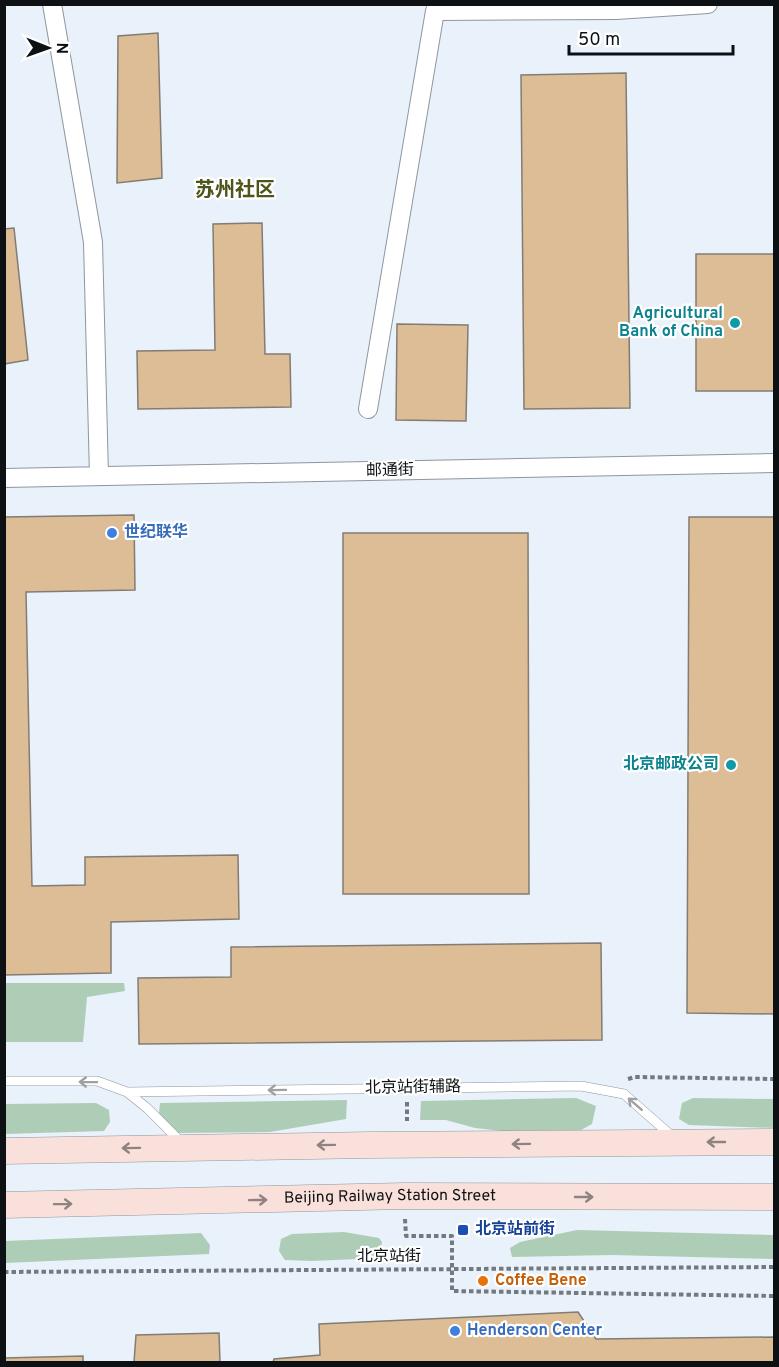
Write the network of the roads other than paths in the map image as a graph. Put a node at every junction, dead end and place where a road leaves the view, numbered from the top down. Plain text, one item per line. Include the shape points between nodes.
1 (52, 4) edge
2 (708, 4) edge
3 (616, 7) edge
4 (434, 8) edge
5 (368, 409) dead end
6 (774, 463) edge
7 (99, 476) junction
8 (4, 478) edge
9 (4, 1081) edge
10 (127, 1092) junction
11 (679, 1142) junction
12 (774, 1142) edge
13 (186, 1147) junction
14 (4, 1151) edge
15 (774, 1197) edge
16 (4, 1205) edge

1 - 7 street via 93,242
2 - 3 street
3 - 4 street
4 - 5 street
6 - 7 street, 邮通街
7 - 8 street, 邮通街
10 -> 9 lane via 97,1081
11 -> 10 lane, 北京站街辅路 via 624,1094 581,1086
10 - 13 lane
12 -> 11 main road
11 -> 13 main road
13 -> 14 main road
16 -> 15 main road, Beijing Railway Station Street via 404,1196

